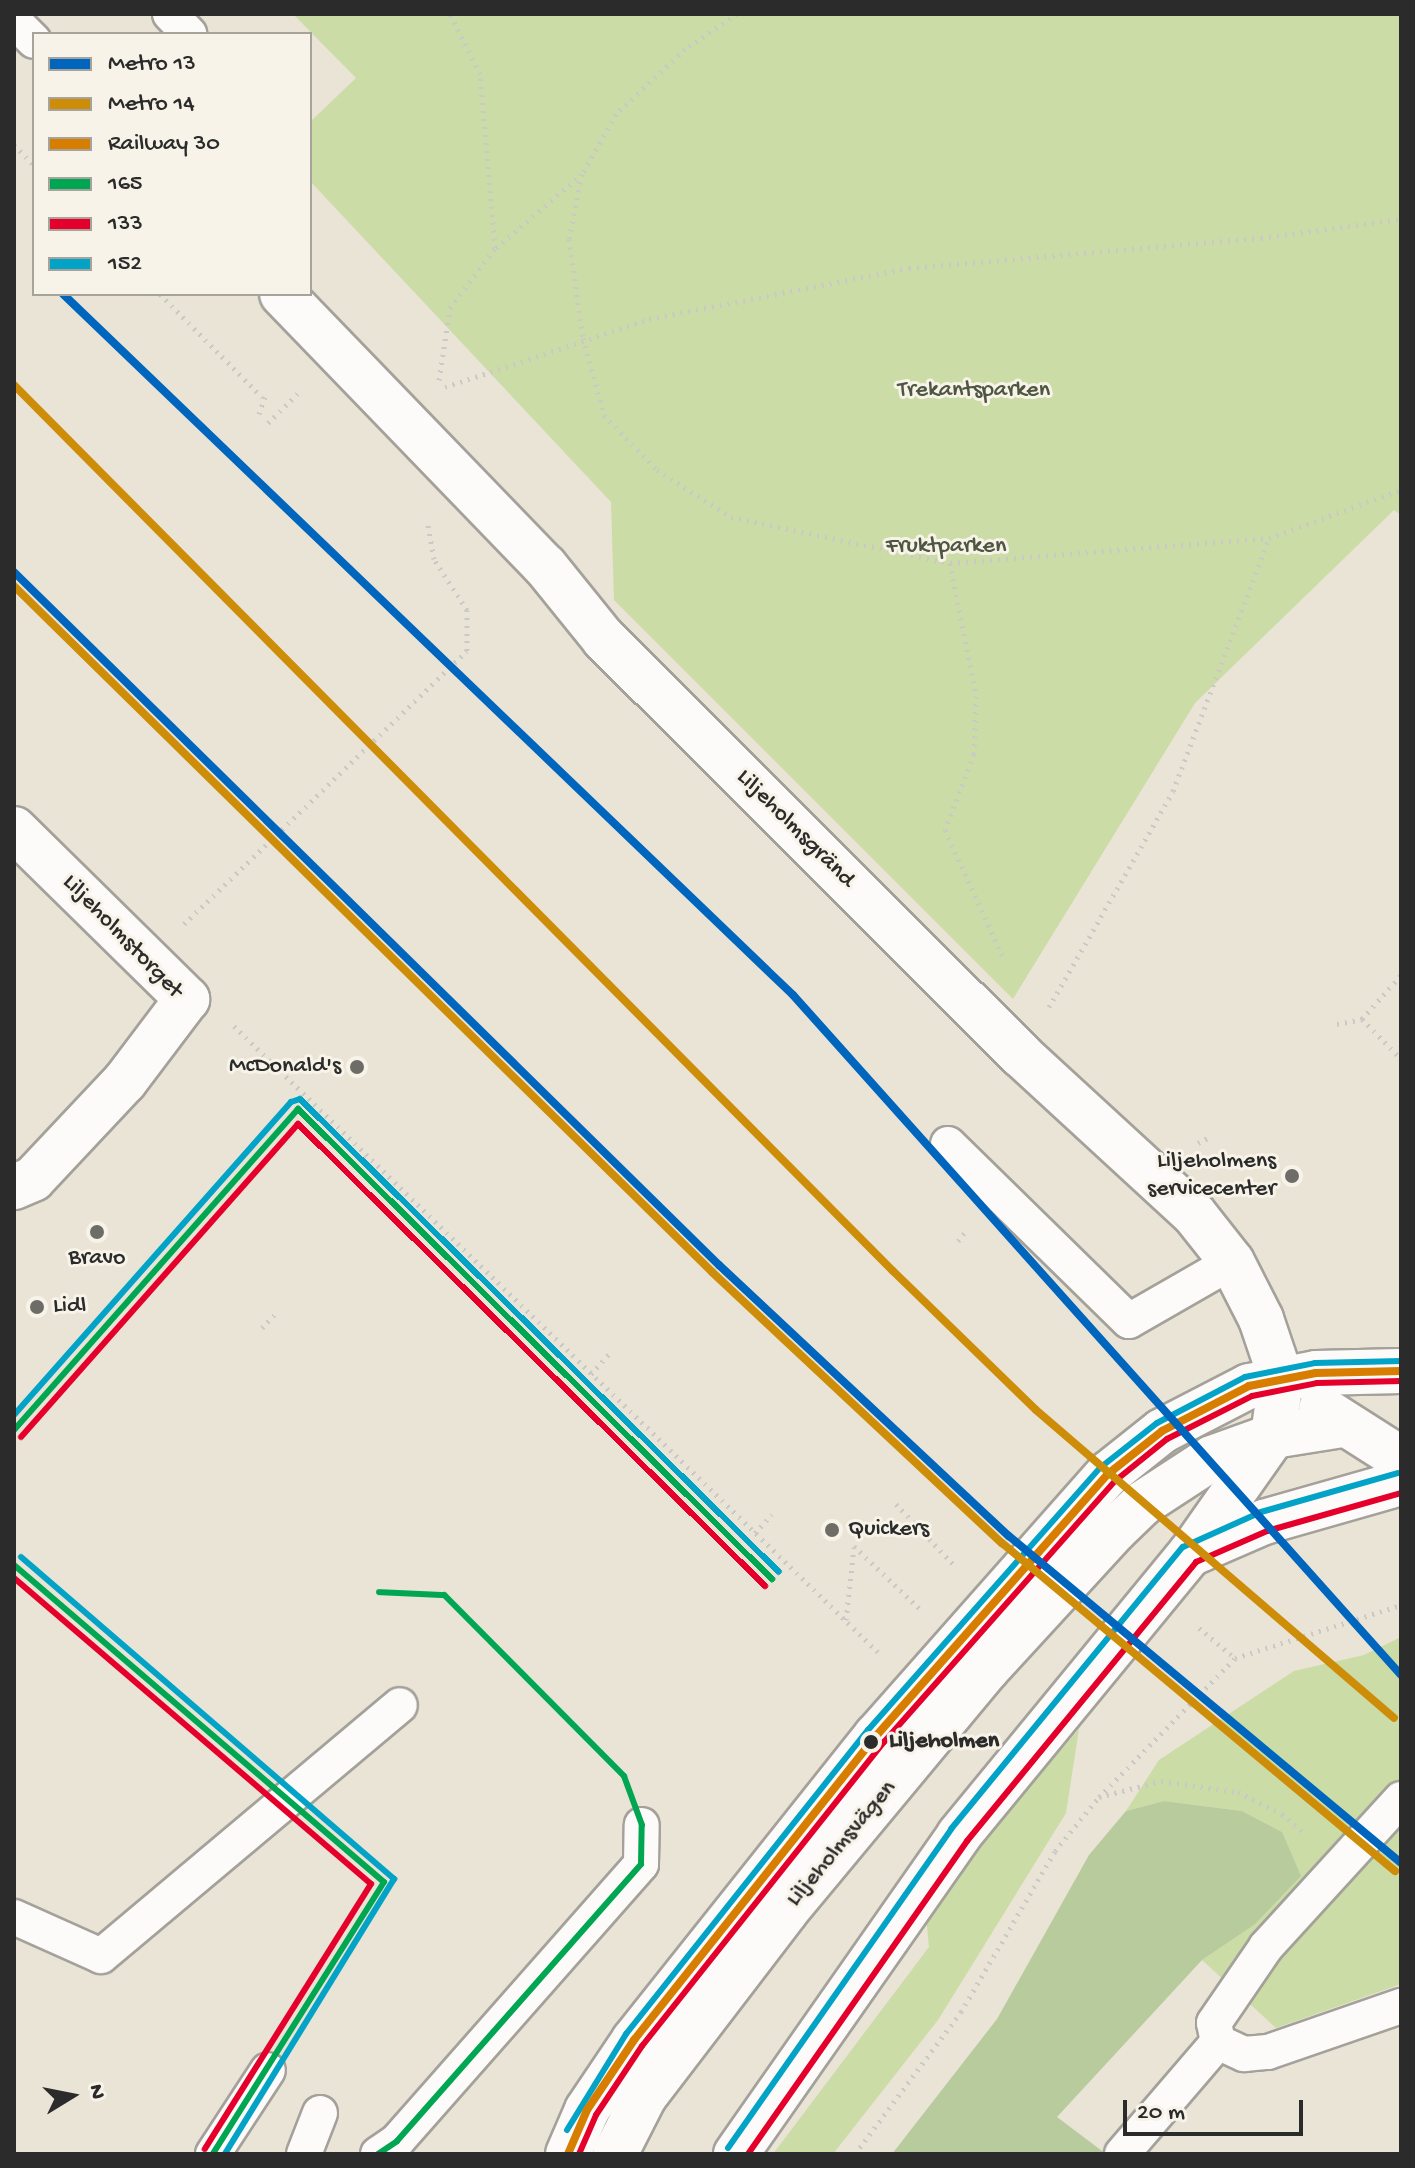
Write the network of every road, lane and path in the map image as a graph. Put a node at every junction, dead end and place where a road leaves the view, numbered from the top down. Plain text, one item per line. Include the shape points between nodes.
1 (170, 14) edge
2 (737, 14) edge
3 (449, 15) edge
4 (14, 21) edge
5 (187, 32) edge
6 (32, 39) edge
7 (14, 145) edge
8 (32, 163) edge
9 (582, 174) junction
10 (1401, 219) edge
11 (495, 248) junction
12 (162, 296) edge
13 (284, 296) edge
14 (583, 338) junction
15 (259, 414) dead end
16 (1401, 490) edge
17 (426, 517) dead end
18 (1269, 538) junction
19 (950, 563) junction
20 (14, 829) edge
21 (149, 958) junction
22 (1006, 964) dead end
23 (1401, 975) edge
24 (187, 999) junction
25 (1362, 1019) junction
26 (1337, 1024) dead end
27 (1021, 1055) junction
28 (1401, 1059) edge
29 (948, 1144) dead end
30 (14, 1187) edge
31 (1232, 1262) junction
32 (274, 1315) dead end
33 (262, 1328) dead end
34 (610, 1353) dead end
35 (1401, 1371) edge
36 (591, 1374) junction
37 (1281, 1378) junction
38 (1342, 1425) junction
39 (1273, 1436) junction
40 (1401, 1459) edge
41 (1401, 1483) edge
42 (896, 1504) dead end
43 (772, 1514) dead end
44 (755, 1533) junction
45 (1190, 1554) junction
46 (962, 1573) dead end
47 (1401, 1605) edge
48 (925, 1614) dead end
49 (846, 1620) junction
50 (1195, 1625) dead end
51 (884, 1657) dead end
52 (1235, 1658) junction
53 (400, 1705) dead end
54 (1099, 1797) junction
55 (1401, 1799) edge
56 (642, 1825) dead end
57 (1321, 1884) junction
58 (14, 1917) edge
59 (1401, 2006) edge
60 (1218, 2042) junction
61 (268, 2070) dead end
62 (320, 2113) dead end
63 (564, 2148) edge
64 (213, 2154) edge
65 (304, 2154) edge
66 (378, 2154) edge
67 (615, 2154) edge
68 (736, 2154) edge
69 (855, 2154) edge
70 (1122, 2154) edge

1 - 5 lane
2 - 9 path via 685,49 616,114
3 - 11 path via 480,74
4 - 6 lane
7 - 8 path
9 - 11 path
9 - 14 path via 569,239
10 - 14 path via 1261,238 909,268 649,319
11 - 14 path via 450,308 438,389
12 - 15 path via 264,396
13 - 27 street, Liljeholmsgränd via 545,566 604,639
14 - 19 path via 604,415 657,470 731,517
16 - 18 path
17 - 21 path via 434,559 467,610 467,651
18 - 19 path
18 - 27 path via 1173,791
19 - 22 path via 976,696 974,754 945,830
20 - 21 street, Liljeholmstorget
21 - 24 street, Liljeholmstorget
23 - 25 path
24 - 30 street, Liljeholmstorget via 125,1081 33,1179
24 - 36 path via 226,1019
25 - 26 path
25 - 28 path
27 - 31 street, Liljeholmsgränd via 1194,1214
29 - 31 lane via 1129,1321
31 - 37 street, Liljeholmsgränd via 1261,1319
32 - 33 path
34 - 36 path
35 - 37 street, Liljeholmsvägen
36 - 44 path
37 - 38 street
37 - 39 street, Liljeholmsgränd
37 - 63 street, Liljeholmsvägen via 1221,1397 1162,1431 1087,1497 876,1736 634,2040
38 - 39 street, Liljeholmsvägen
38 - 40 street
39 - 45 street, Liljeholmsgränd
39 - 67 street, Liljeholmsvägen via 1212,1458 1143,1503 987,1669 786,1911 644,2097
41 - 45 street via 1264,1522
42 - 46 path
43 - 44 path
44 - 49 path
45 - 68 street via 959,1835
47 - 52 path
48 - 49 path via 854,1546
49 - 51 path
50 - 52 path
52 - 54 path
53 - 58 lane via 101,1956
54 - 57 path via 1161,1781 1238,1792 1282,1814 1310,1837
54 - 69 path via 1055,1851 961,2012
55 - 57 lane
56 - 66 lane via 641,1864 397,2141
57 - 60 lane via 1224,2000 1214,2023
59 - 60 lane via 1268,2052 1244,2054
60 - 70 lane
61 - 64 lane
62 - 65 lane

